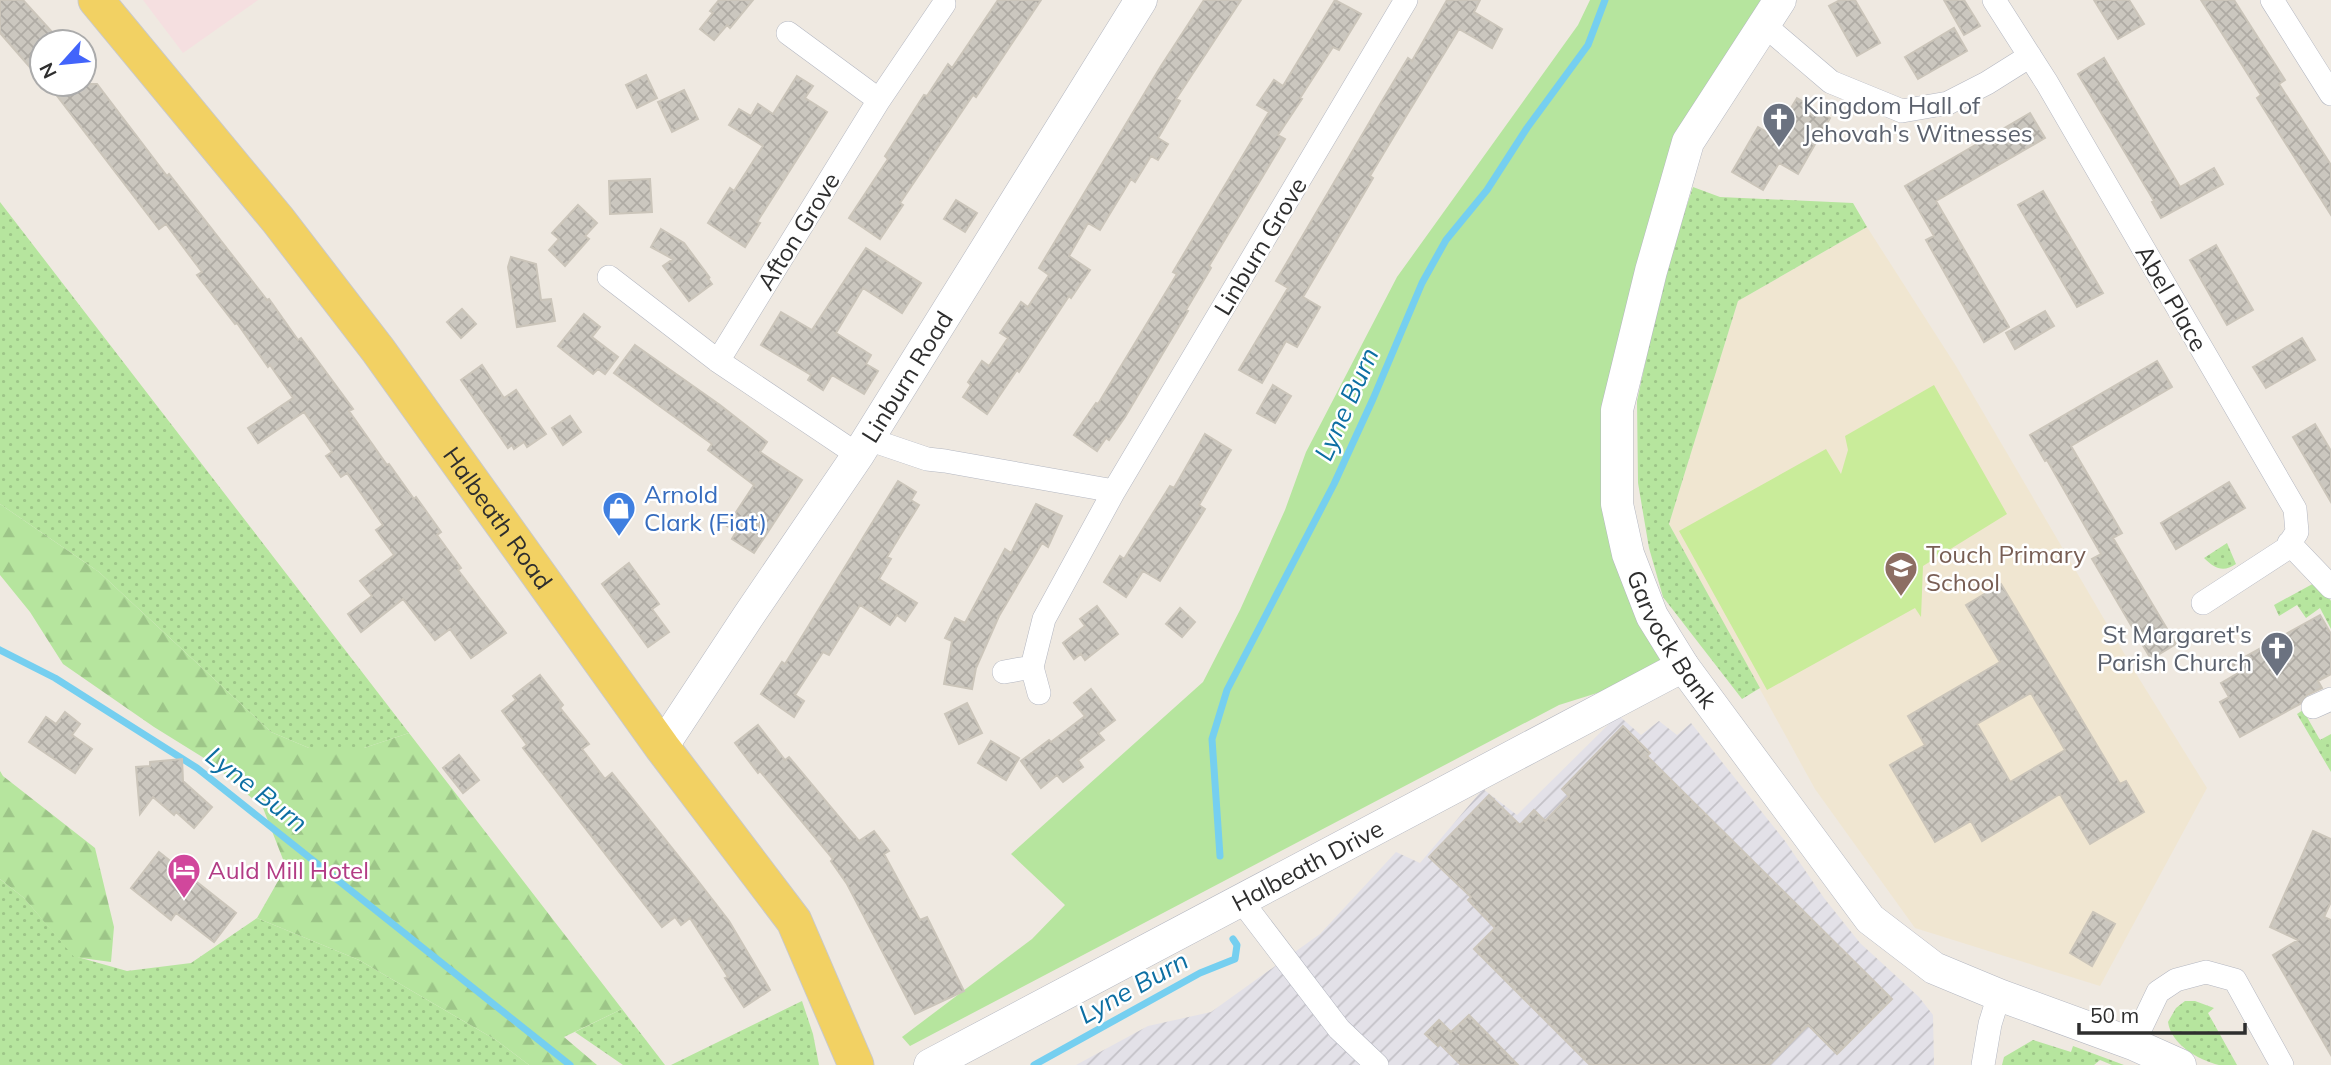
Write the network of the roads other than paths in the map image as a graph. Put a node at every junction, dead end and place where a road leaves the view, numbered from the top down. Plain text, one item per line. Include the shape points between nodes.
1 (96, 0) edge
2 (1141, 0) edge
3 (1406, 0) edge
4 (1994, 0) edge
5 (2272, 0) edge
6 (944, 4) dead end
7 (1771, 12) edge
8 (788, 33) dead end
9 (2030, 56) junction
10 (2331, 94) edge
11 (878, 100) junction
12 (609, 277) dead end
13 (718, 361) junction
14 (863, 447) junction
15 (1114, 491) junction
16 (2290, 543) junction
17 (2331, 587) edge
18 (2203, 603) dead end
19 (1683, 666) junction
20 (1032, 667) junction
21 (1004, 672) dead end
22 (1038, 693) dead end
23 (662, 747) junction
24 (1240, 899) junction
25 (1999, 995) junction
26 (2133, 1044) junction
27 (856, 1065) edge
28 (930, 1065) edge
29 (1377, 1065) edge
30 (1983, 1065) edge
31 (2180, 1065) edge
32 (2283, 1065) edge

1 - 23 main road, Halbeath Road via 278,220 378,350
2 - 14 street, Linburn Road
3 - 15 street, Linburn Grove
4 - 9 street, Abel Place
5 - 10 street
6 - 11 street, Afton Grove
7 - 9 street via 1830,82 1902,111 1948,103
7 - 19 street, Garvock Bank via 1688,142 1617,410 1617,504 1628,554 1652,616
8 - 11 street
9 - 16 street, Abel Place via 2295,509 2297,532
11 - 13 street, Afton Grove
12 - 13 street
13 - 14 street
14 - 15 street
14 - 23 street, Linburn Road
15 - 20 street, Linburn Grove via 1044,619
16 - 17 street
16 - 18 street
19 - 24 street, Halbeath Drive
19 - 25 street, Garvock Bank via 1870,919 1934,968
20 - 21 street
20 - 22 street, Linburn Grove
23 - 27 main road, Halbeath Road via 794,921
24 - 28 street, Halbeath Drive
24 - 29 street via 1339,1028
25 - 26 street, Garvock Bank
25 - 30 street
26 - 31 street, Garvock Bank
26 - 32 street via 2158,992 2176,980 2206,972 2235,980

